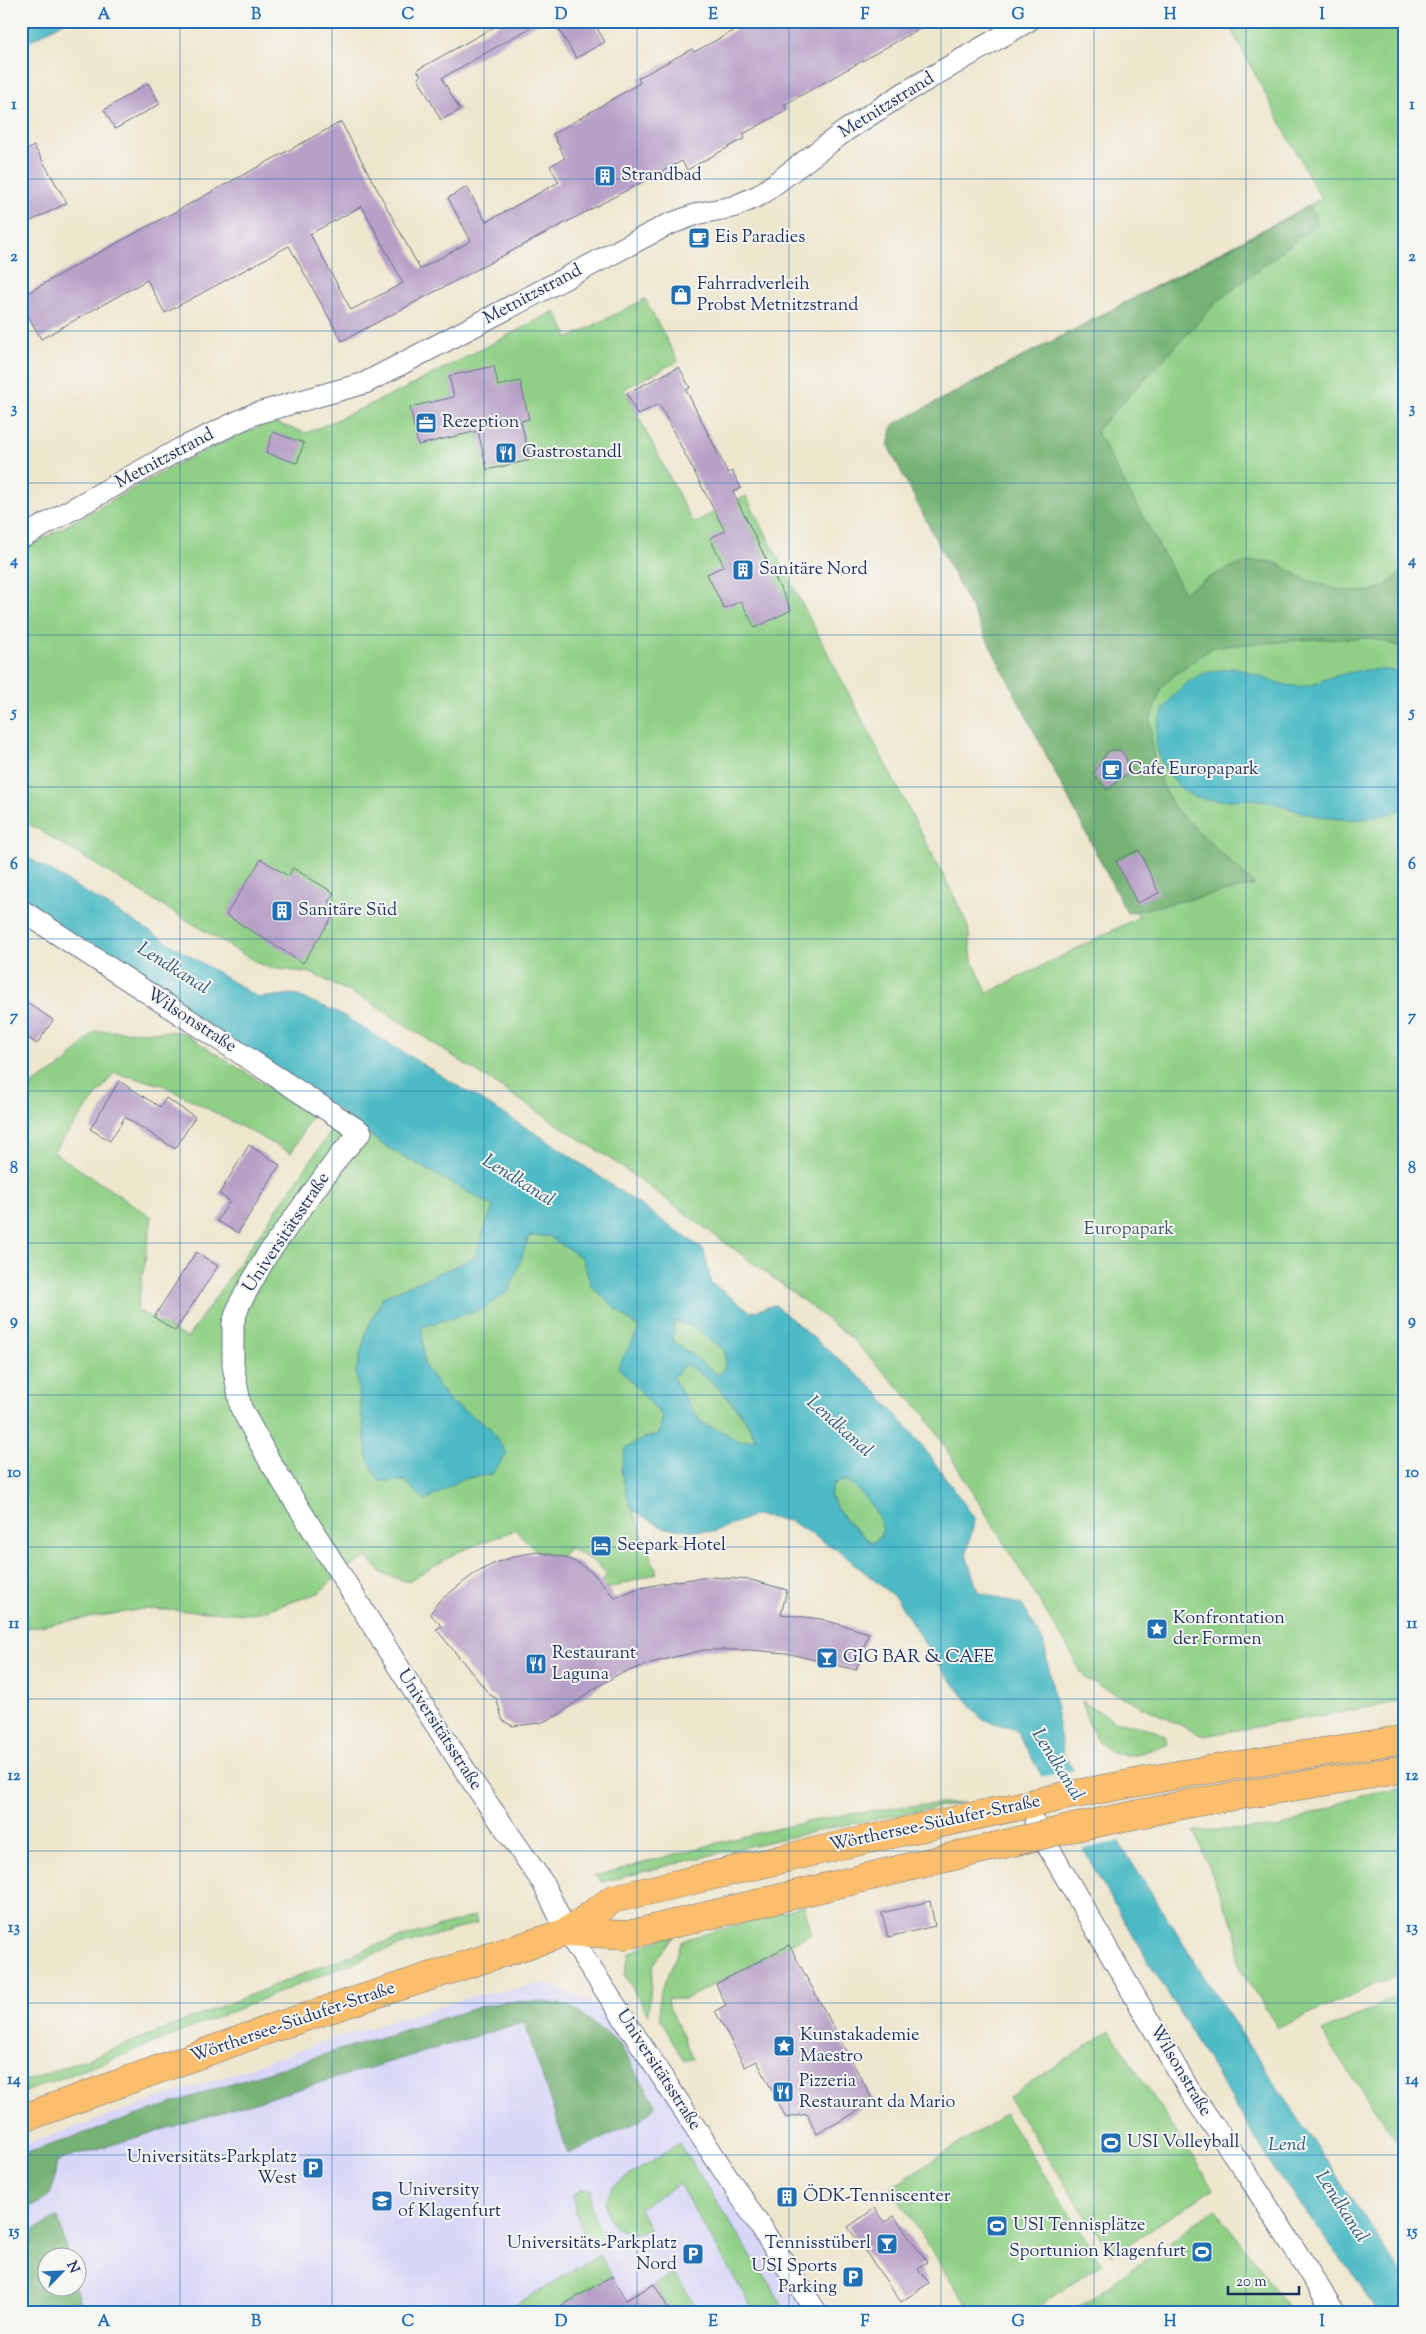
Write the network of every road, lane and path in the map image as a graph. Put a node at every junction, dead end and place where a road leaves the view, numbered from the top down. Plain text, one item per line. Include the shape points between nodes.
1 (1028, 21) edge
2 (21, 538) edge
3 (21, 910) edge
4 (361, 1132) joint
5 (1405, 1739) edge
6 (1405, 1769) edge
7 (1035, 1823) dead end
8 (567, 1932) junction
9 (21, 2119) edge
10 (817, 2313) edge
11 (1335, 2313) edge

1 - 2 street, Metnitzstrand via 904,93 846,131 760,195 733,207 700,213 667,225 365,383 254,414 180,448
3 - 4 street, Wilsonstraße
4 - 8 street, Universitätsstraße via 340,1155 268,1255 240,1303 233,1322 233,1365 241,1408 268,1460 396,1664 543,1883
5 - 8 main road, Wörthersee-Südufer-Straße via 1188,1773 983,1813 613,1899
6 - 8 main road, Wörthersee-Südufer-Straße, bridge via 1192,1803 1072,1828 626,1935
7 - 11 street, Wilsonstraße via 1189,2090
8 - 9 main road, Wörthersee-Südufer-Straße via 281,2025
8 - 10 street, Universitätsstraße

